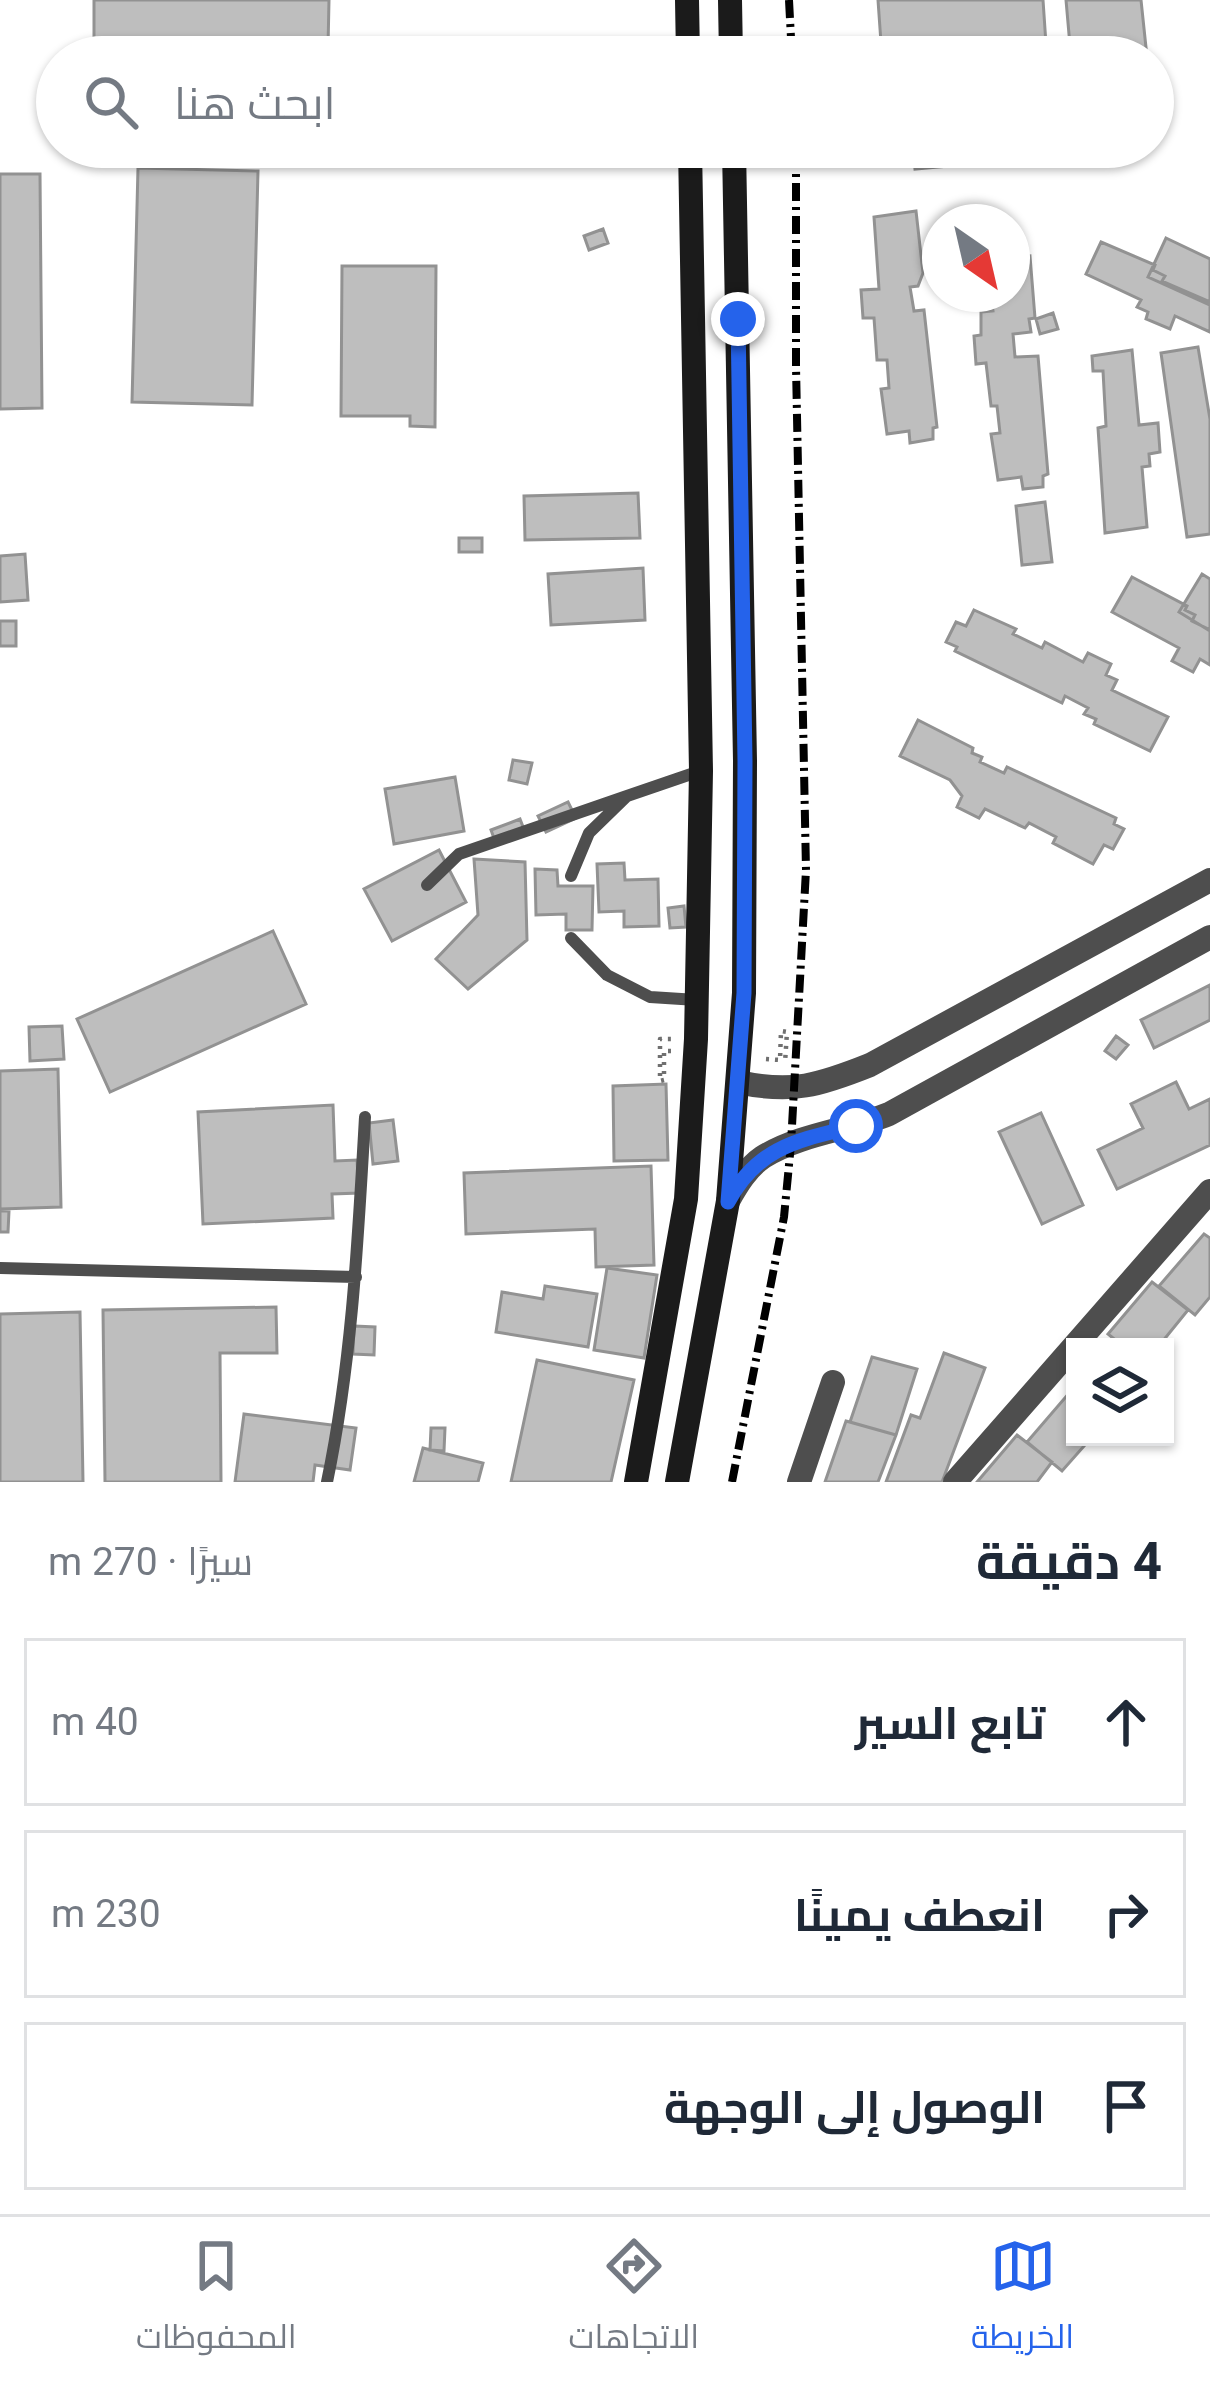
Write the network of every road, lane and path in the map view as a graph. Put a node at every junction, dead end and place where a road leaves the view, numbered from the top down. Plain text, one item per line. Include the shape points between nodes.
1 (686, 0) edge
2 (730, 0) edge
3 (687, 36) edge
4 (731, 36) edge
5 (690, 168) edge
6 (734, 168) edge
7 (701, 771) junction
8 (627, 796) junction
9 (571, 876) dead end
10 (1210, 880) edge
11 (427, 886) dead end
12 (1210, 937) edge
13 (571, 938) dead end
14 (697, 1000) junction
15 (660, 1039) dead end
16 (664, 1051) dead end
17 (780, 1060) dead end
18 (785, 1066) dead end
19 (738, 1082) junction
20 (365, 1117) dead end
21 (1210, 1191) edge
22 (728, 1202) junction
23 (0, 1268) edge
24 (356, 1276) junction
25 (833, 1382) dead end
26 (327, 1482) edge
27 (637, 1482) edge
28 (676, 1482) edge
29 (799, 1482) edge
30 (955, 1482) edge

1 - 3 main road
2 - 4 main road
5 - 7 main road
6 - 19 main road via 745,761
7 - 8 lane
7 - 14 main road
8 - 9 lane via 589,833
8 - 11 lane via 459,854
10 - 19 street via 870,1066 794,1088
12 - 22 street via 889,1114 760,1159
13 - 14 lane via 607,975 650,997
14 - 27 main road via 686,1199
15 - 16 path via 660,1081
17 - 18 path via 781,1031
19 - 22 main road
20 - 24 lane
21 - 30 street
22 - 28 main road
23 - 24 lane
24 - 26 lane
25 - 29 street

